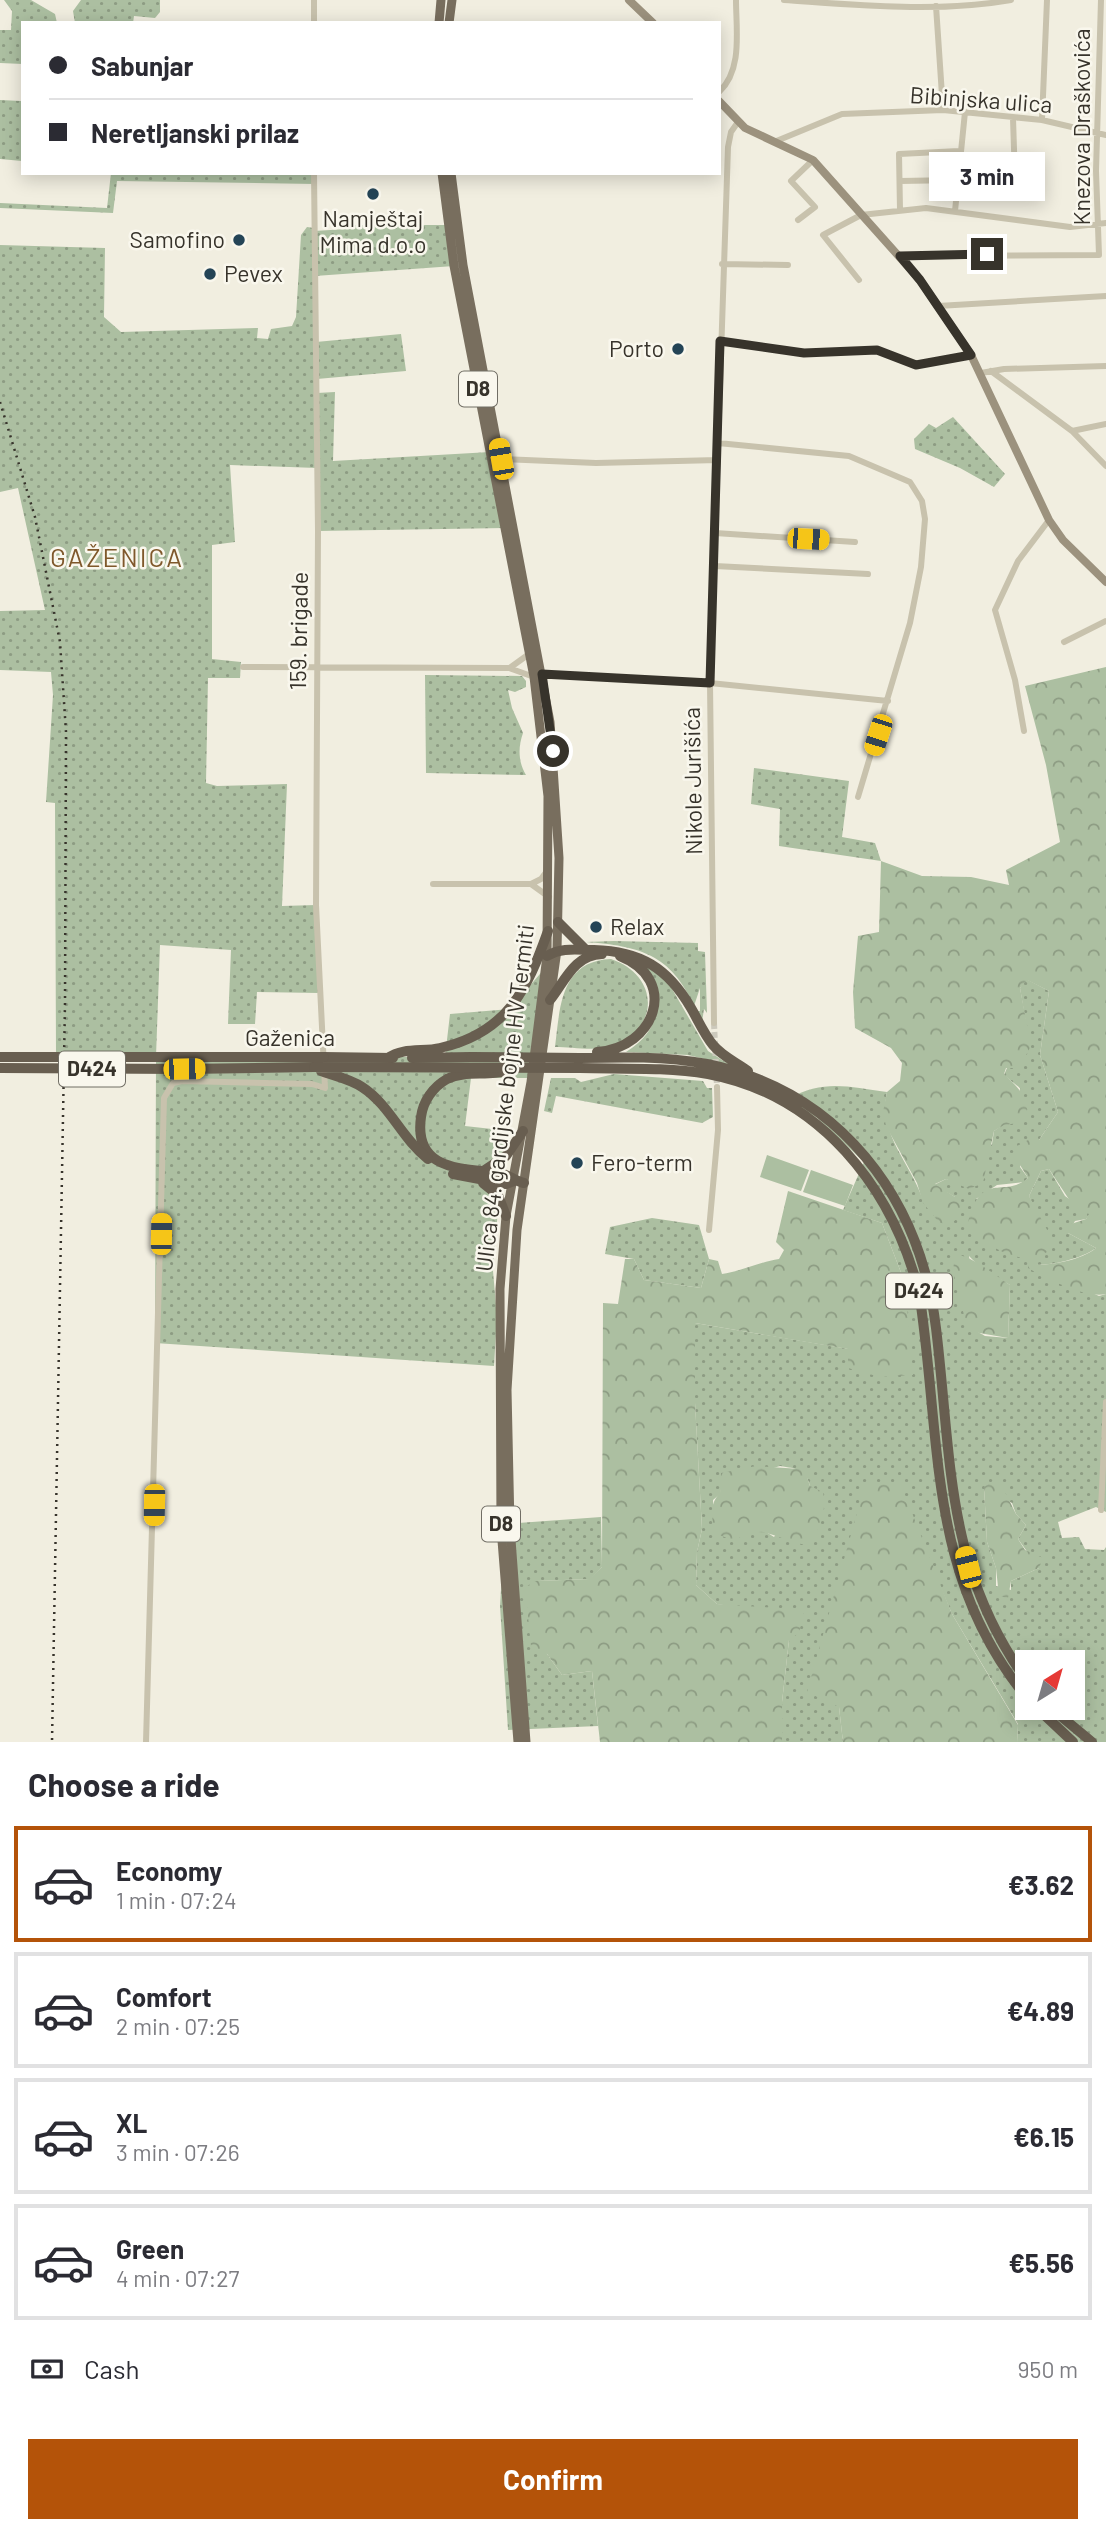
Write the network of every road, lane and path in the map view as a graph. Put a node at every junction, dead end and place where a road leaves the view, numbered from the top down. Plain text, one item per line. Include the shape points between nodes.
1 (314, 0) edge
2 (441, 0) edge
3 (452, 0) edge
4 (629, 0) edge
5 (736, 0) edge
6 (784, 0) edge
7 (1011, 0) edge
8 (1047, 0) edge
9 (1101, 0) edge
10 (843, 2) edge
11 (936, 5) junction
12 (314, 21) edge
13 (439, 21) edge
14 (449, 21) edge
15 (651, 21) edge
16 (721, 90) edge
17 (721, 103) edge
18 (943, 110) junction
19 (965, 113) junction
20 (1013, 118) junction
21 (1042, 120) junction
22 (738, 122) junction
23 (1097, 131) junction
24 (1106, 135) edge
25 (774, 142) junction
26 (959, 151) junction
27 (813, 160) junction
28 (314, 175) edge
29 (442, 175) edge
30 (451, 175) edge
31 (957, 180) junction
32 (1015, 180) dead end
33 (900, 181) junction
34 (900, 210) junction
35 (955, 211) junction
36 (861, 215) junction
37 (798, 220) dead end
38 (1102, 224) edge
39 (900, 256) junction
40 (722, 264) junction
41 (788, 265) dead end
42 (859, 280) dead end
43 (1106, 296) edge
44 (938, 306) junction
45 (720, 341) junction
46 (971, 355) junction
47 (1106, 366) edge
48 (990, 371) junction
49 (981, 373) junction
50 (1106, 424) edge
51 (1072, 430) junction
52 (718, 443) junction
53 (501, 459) junction
54 (718, 460) junction
55 (1106, 466) edge
56 (1049, 520) junction
57 (715, 533) junction
58 (855, 542) dead end
59 (715, 566) junction
60 (868, 574) dead end
61 (1106, 582) edge
62 (1106, 621) edge
63 (1064, 642) dead end
64 (529, 654) junction
65 (243, 667) dead end
66 (316, 668) junction
67 (509, 668) junction
68 (538, 675) junction
69 (710, 683) junction
70 (888, 701) junction
71 (1024, 731) dead end
72 (858, 797) dead end
73 (550, 867) junction
74 (433, 884) dead end
75 (531, 884) junction
76 (549, 897) junction
77 (558, 922) junction
78 (548, 931) junction
79 (557, 950) junction
80 (586, 950) junction
81 (547, 956) junction
82 (550, 1000) junction
83 (714, 1023) tunnel mouth
84 (0, 1057) edge
85 (388, 1058) junction
86 (580, 1063) junction
87 (314, 1067) junction
88 (0, 1068) edge
89 (511, 1068) junction
90 (756, 1078) junction
91 (717, 1087) tunnel mouth
92 (523, 1130) junction
93 (430, 1157) junction
94 (481, 1176) junction
95 (519, 1182) junction
96 (506, 1216) junction
97 (709, 1230) dead end
98 (1106, 1402) edge
99 (1101, 1510) dead end
100 (1015, 1662) edge
101 (1015, 1683) edge
102 (1050, 1720) edge
103 (1065, 1720) edge
104 (146, 1742) edge
105 (518, 1742) edge
106 (526, 1742) edge
107 (1073, 1742) edge
108 (1092, 1742) edge

1 - 12 street
2 - 13 main road
3 - 14 main road
4 - 15 main road
5 - 16 street via 735,70
6 - 10 street
7 - 11 street
8 - 21 street
9 - 23 street, Knezova Draškovića
10 - 11 street
11 - 18 street
17 - 22 main road
18 - 19 street, Bibinjska ulica
18 - 25 street, Bibinjska ulica via 842,114
19 - 20 street, Bibinjska ulica
19 - 26 street
20 - 21 street, Bibinjska ulica
20 - 32 street
21 - 23 street, Bibinjska ulica
22 - 25 main road
22 - 40 street, Nikole Jurišića via 728,147
23 - 24 street, Bibinjska ulica
23 - 38 street, Knezova Draškovića
25 - 27 main road
26 - 31 street
26 - 33 street via 899,154
27 - 36 main road
27 - 37 street via 791,181 815,207
28 - 66 street, 159. brigade
29 - 64 main road, Ulica 84. gardijske bojne HV Termiti / D8 via 446,220
30 - 53 main road, Ulica 84. gardijske bojne HV Termiti / D8 via 463,265
31 - 33 street
31 - 35 street
33 - 34 street
34 - 35 street
34 - 36 street
35 - 38 street via 1070,228
36 - 39 main road
36 - 42 street via 823,235
38 - 39 street, Knezova Draškovića via 1099,255
39 - 44 main road
40 - 41 street
40 - 45 street, Nikole Jurišića
43 - 44 street
44 - 46 main road
45 - 46 street via 804,353 877,350 916,365
45 - 52 street, Nikole Jurišića
46 - 49 main road
47 - 48 street
48 - 49 street
48 - 51 street
49 - 56 main road
50 - 51 street
51 - 55 street
52 - 54 street, Nikole Jurišića
52 - 70 street via 840,453 909,482 917,490 925,519 921,567
53 - 54 street via 596,463
53 - 68 main road, Ulica 84. gardijske bojne HV Termiti / D8
54 - 57 street, Nikole Jurišića
56 - 61 main road
56 - 71 street via 1018,561 995,610
57 - 58 street
57 - 59 street, Nikole Jurišića
59 - 60 street
59 - 69 street, Nikole Jurišića
62 - 63 street
64 - 67 street
64 - 68 main road, Ulica 84. gardijske bojne HV Termiti / D8
65 - 66 street
66 - 67 street
66 - 104 street, 159. brigade via 316,914 325,1088 182,1082 173,1083 164,1098
67 - 68 street
68 - 69 street
68 - 73 main road, Ulica 84. gardijske bojne HV Termiti / D8
68 - 77 main road, Ulica 84. gardijske bojne HV Termiti / D8 via 556,783
69 - 70 street
69 - 83 street, Nikole Jurišića
70 - 72 street
73 - 75 street
73 - 76 main road, Ulica 84. gardijske bojne HV Termiti / D8
74 - 75 street
75 - 76 street
76 - 78 main road, Ulica 84. gardijske bojne HV Termiti / D8
77 - 79 main road, Ulica 84. gardijske bojne HV Termiti / D8
77 - 80 highway
78 - 81 main road, Ulica 84. gardijske bojne HV Termiti / D8
78 - 85 highway via 529,982 491,1026 456,1044 397,1051
79 - 80 highway
79 - 81 highway
79 - 82 main road, Ulica 84. gardijske bojne HV Termiti / D8
80 - 90 highway via 633,954 660,968 713,1045
81 - 92 main road, Ulica 84. gardijske bojne HV Termiti / D8
82 - 86 highway via 569,971 597,954 634,962 649,982 654,1012 642,1034 622,1048 588,1052
82 - 95 main road, Ulica 84. gardijske bojne HV Termiti / D8
84 - 85 highway, Gaženica / D424, bridge
85 - 86 highway, Gaženica / D424, bridge
86 - 89 highway, Gaženica / D424, bridge
86 - 90 highway, D424 via 663,1058
86 - 101 highway, D424 via 708,1074 740,1083 806,1118 863,1169 896,1223 919,1292 942,1497 959,1574 979,1626
87 - 88 highway, Gaženica / D424, bridge
87 - 89 highway, Gaženica / D424, bridge
87 - 93 highway, bridge via 360,1085 415,1148
89 - 93 highway, bridge via 455,1076 435,1088 423,1108 420,1132
90 - 100 highway, D424 via 802,1101 838,1128 876,1168 909,1225 929,1291 952,1497 968,1567 991,1625
91 - 97 street
92 - 94 highway via 506,1156
92 - 95 main road, Ulica 84. gardijske bojne HV Termiti / D8
93 - 94 highway via 459,1177
94 - 95 highway via 502,1173
94 - 96 highway via 498,1195
95 - 96 main road, Ulica 84. gardijske bojne HV Termiti / D8
95 - 106 main road, Ulica 84. gardijske bojne HV Termiti / D8 via 507,1433
96 - 105 main road, Ulica 84. gardijske bojne HV Termiti / D8 via 500,1289 499,1473
98 - 99 street
102 - 107 highway
103 - 108 highway

